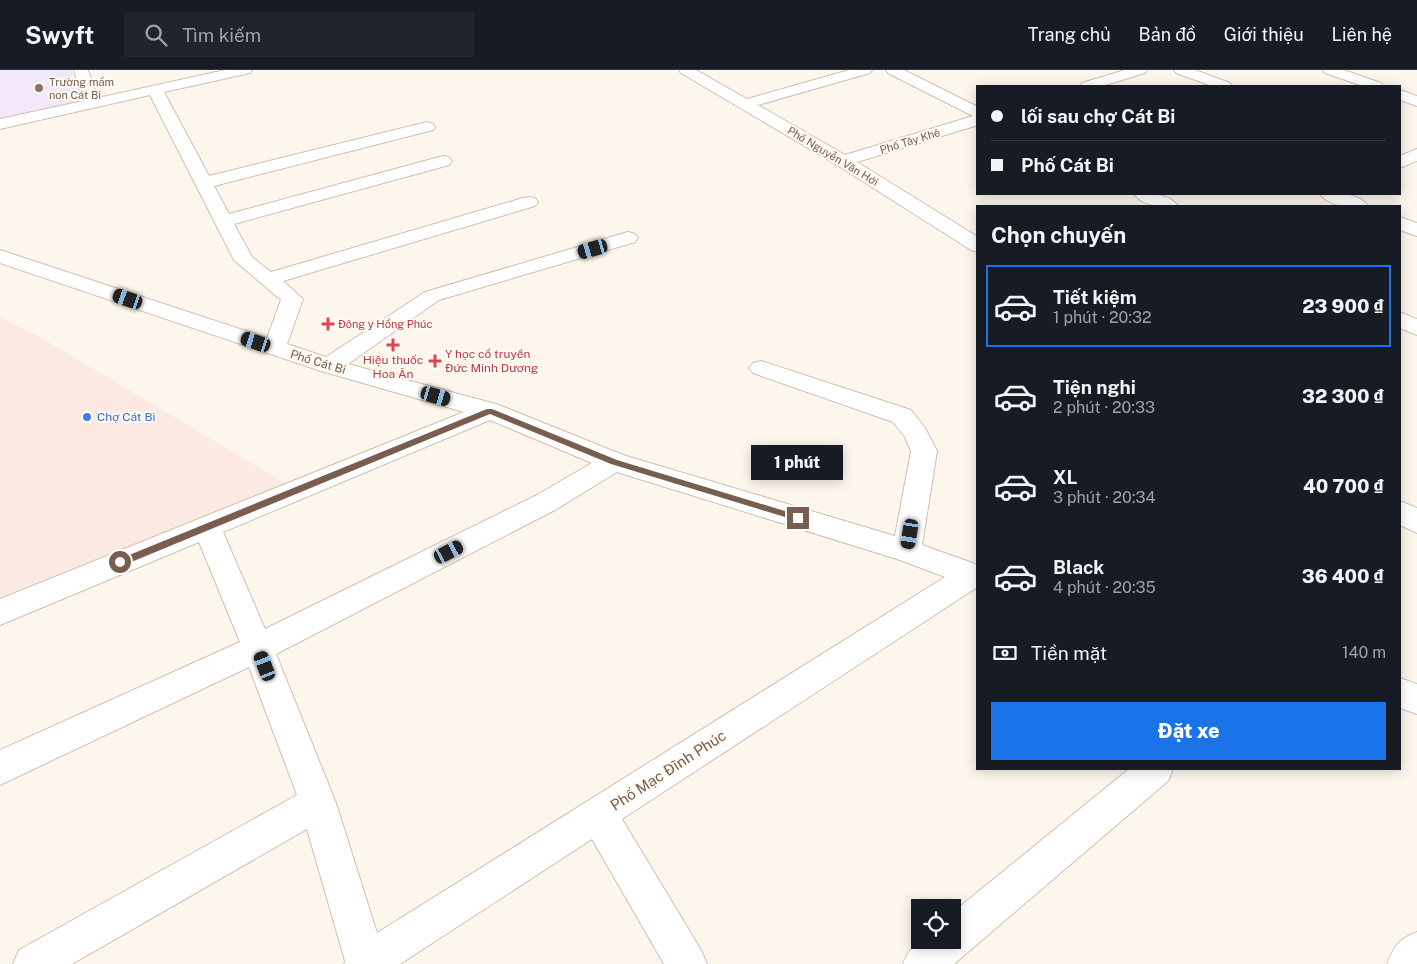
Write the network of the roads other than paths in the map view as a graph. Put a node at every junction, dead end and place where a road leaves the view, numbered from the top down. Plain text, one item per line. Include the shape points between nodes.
1 (81, 70) edge
2 (245, 70) edge
3 (686, 70) edge
4 (866, 70) edge
5 (894, 70) edge
6 (1140, 70) edge
7 (1180, 70) edge
8 (1330, 70) edge
9 (1089, 85) edge
10 (1222, 85) edge
11 (1373, 85) edge
12 (155, 90) junction
13 (1401, 95) edge
14 (1416, 101) edge
15 (92, 104) junction
16 (746, 104) junction
17 (1401, 107) edge
18 (976, 112) edge
19 (976, 121) edge
20 (0, 124) edge
21 (427, 127) dead end
22 (443, 161) dead end
23 (843, 161) junction
24 (204, 183) junction
25 (1145, 195) edge
26 (1335, 195) edge
27 (529, 202) dead end
28 (1167, 205) edge
29 (1316, 205) edge
30 (1357, 205) edge
31 (223, 221) junction
32 (1401, 223) edge
33 (1417, 230) edge
34 (628, 238) dead end
35 (976, 245) edge
36 (0, 256) edge
37 (268, 279) junction
38 (1401, 320) edge
39 (1417, 328) edge
40 (274, 348) junction
41 (330, 366) junction
42 (761, 368) dead end
43 (490, 411) junction
44 (614, 462) junction
45 (1401, 512) edge
46 (1417, 522) edge
47 (206, 528) junction
48 (908, 551) junction
49 (974, 576) edge
50 (0, 612) edge
51 (258, 648) junction
52 (1401, 693) edge
53 (1417, 699) edge
54 (0, 768) edge
55 (1155, 770) edge
56 (318, 803) junction
57 (598, 814) junction
58 (961, 932) edge
59 (941, 949) edge
60 (1417, 952) edge
61 (365, 963) edge
62 (33, 964) edge
63 (687, 964) edge
64 (923, 964) edge
65 (1407, 964) edge

1 - 15 street
2 - 12 street
3 - 16 street, Phố Nguyễn Văn Hới
4 - 16 street
5 - 18 street
6 - 9 street
7 - 10 street
8 - 11 street
12 - 15 street
12 - 24 street
13 - 14 street
14 - 17 street
15 - 20 street
16 - 23 street, Phố Nguyễn Văn Hới
19 - 23 street, Phố Tây Khê
21 - 24 street
22 - 31 street
23 - 35 street, Phố Nguyễn Văn Hới
24 - 31 street
25 - 28 street
26 - 29 street
26 - 30 street
27 - 37 street
31 - 37 street via 244,260
32 - 33 street
34 - 41 street via 432,296
36 - 40 street, Phố Cát Bi
37 - 40 street via 292,299
38 - 39 street
40 - 41 street, Phố Cát Bi
41 - 43 street, Phố Cát Bi
42 - 48 street via 902,416 924,451
43 - 44 street, Phố Cát Bi
43 - 47 street
44 - 48 street, Phố Cát Bi
44 - 51 street via 545,503
45 - 46 street
47 - 50 street
47 - 51 street
48 - 49 street, Phố Cát Bi
49 - 57 street, Phố Mạc Đĩnh Phúc
51 - 54 street
51 - 56 street
52 - 53 street
55 - 58 street
56 - 61 street
56 - 62 street
57 - 61 street, Phố Mạc Đĩnh Phúc
57 - 63 street
59 - 64 street
60 - 65 street

